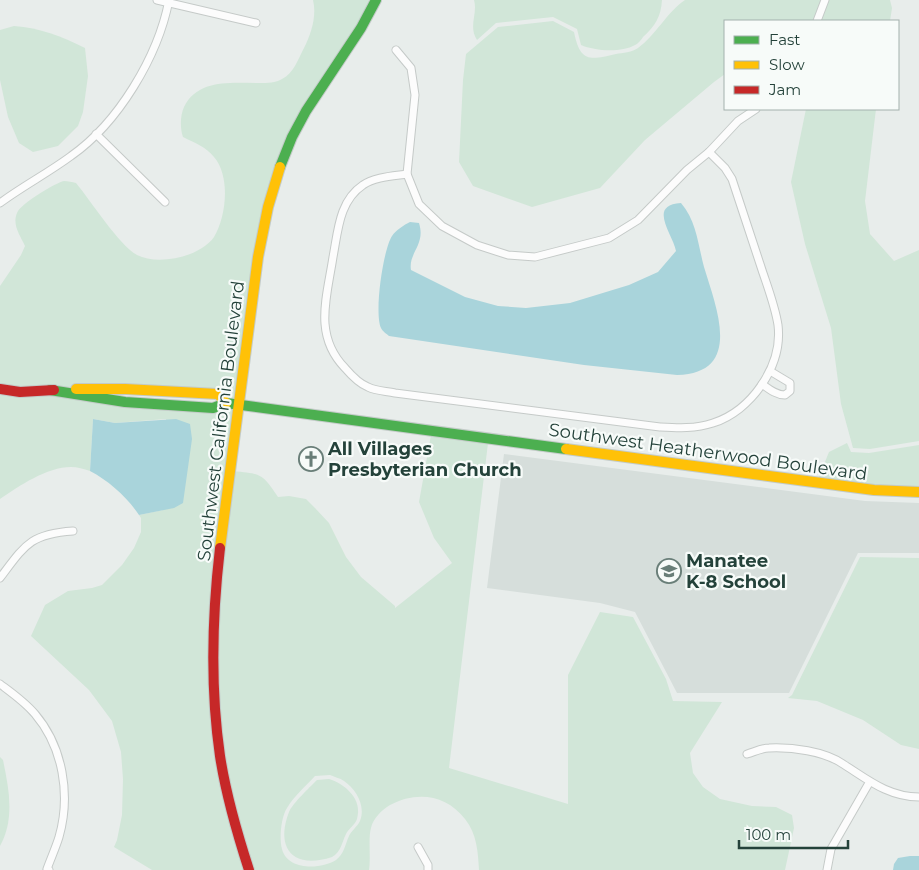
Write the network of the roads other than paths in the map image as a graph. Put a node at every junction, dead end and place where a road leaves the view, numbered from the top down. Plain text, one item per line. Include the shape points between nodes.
1 (157, 0) edge
2 (376, 0) edge
3 (825, 0) edge
4 (169, 1) edge
5 (817, 20) edge
6 (256, 23) dead end
7 (396, 50) dead end
8 (754, 110) edge
9 (96, 134) junction
10 (709, 152) junction
11 (407, 174) junction
12 (164, 202) dead end
13 (0, 203) edge
14 (770, 370) junction
15 (762, 384) junction
16 (0, 389) edge
17 (138, 389) junction
18 (50, 390) junction
19 (137, 402) junction
20 (226, 403) junction
21 (238, 405) junction
22 (919, 492) edge
23 (73, 531) dead end
24 (0, 578) edge
25 (0, 684) edge
26 (747, 754) dead end
27 (870, 783) junction
28 (919, 797) edge
29 (418, 848) dead end
30 (47, 870) edge
31 (249, 870) edge
32 (428, 870) edge
33 (827, 870) edge

1 - 4 street
2 - 21 street, Southwest California Boulevard via 361,30 306,110 275,182 260,243
3 - 5 street
4 - 6 street
4 - 9 street via 148,62 118,109
7 - 11 street via 411,68 416,95
8 - 10 street via 738,121
9 - 12 street
9 - 13 street via 72,156
10 - 11 street via 638,220 609,238 536,257 492,250 442,226 420,204
10 - 14 street via 732,179 773,303 778,326
11 - 15 street via 363,184 349,199 340,218 324,314 326,337 335,358 368,387 688,429 712,424 734,414
14 - 15 street
14 - 15 street via 790,383 790,391 782,395
16 - 18 street, Southwest Heatherwood Boulevard via 20,392
17 - 18 street, Southwest Heatherwood Boulevard
17 - 19 street
17 - 20 street, Southwest Heatherwood Boulevard via 218,394
18 - 19 street, Southwest Heatherwood Boulevard
19 - 20 street, Southwest Heatherwood Boulevard via 213,408
20 - 21 street, Southwest Heatherwood Boulevard
21 - 22 street, Southwest Heatherwood Boulevard via 874,490
21 - 31 street, Southwest California Boulevard via 216,592 213,649 220,755 230,808
23 - 24 street via 46,534 33,540
25 - 30 street via 35,713 57,750 65,806
26 - 27 street via 768,748 825,755
27 - 28 street via 887,791
27 - 33 street via 831,849
29 - 32 street

